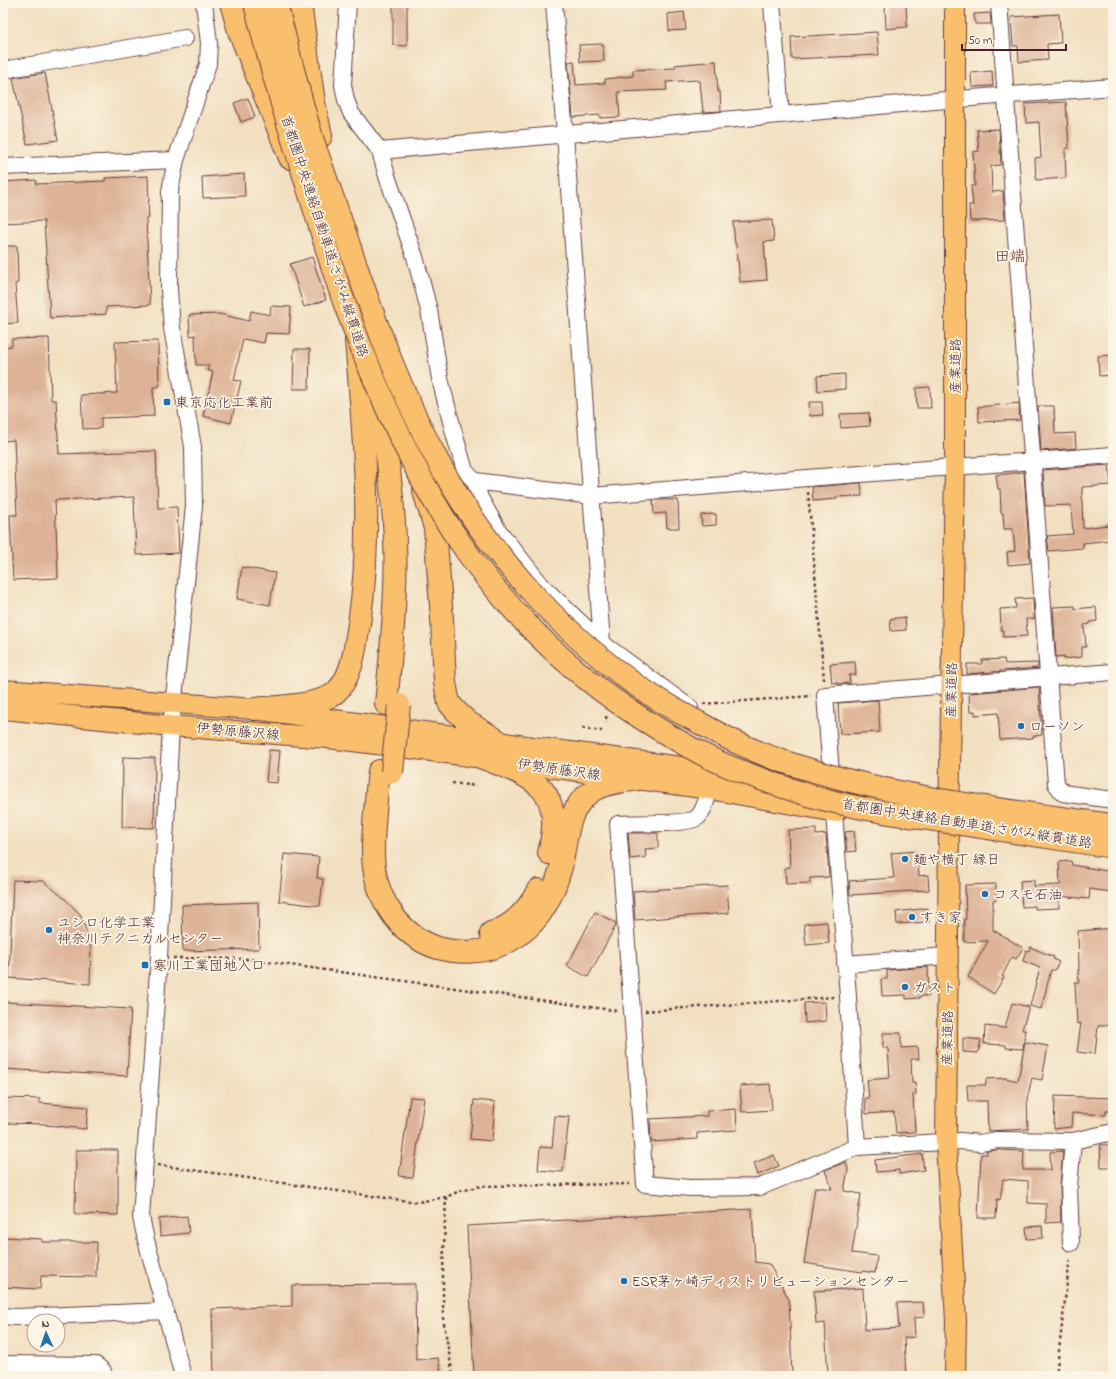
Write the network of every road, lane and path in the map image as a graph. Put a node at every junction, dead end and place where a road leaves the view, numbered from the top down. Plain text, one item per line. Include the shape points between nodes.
1 (204, 3) edge
2 (231, 3) edge
3 (255, 3) edge
4 (276, 3) edge
5 (300, 3) edge
6 (348, 3) edge
7 (554, 3) edge
8 (772, 3) edge
9 (955, 3) edge
10 (999, 3) edge
11 (185, 38) dead end
12 (3, 70) edge
13 (1113, 87) edge
14 (1006, 95) junction
15 (954, 99) junction
16 (781, 115) junction
17 (565, 134) junction
18 (380, 151) junction
19 (176, 160) junction
20 (3, 167) edge
21 (355, 332) junction
22 (393, 389) junction
23 (1113, 455) edge
24 (1032, 461) junction
25 (955, 466) junction
26 (807, 478) junction
27 (475, 482) junction
28 (592, 496) junction
29 (602, 643) junction
30 (1113, 672) edge
31 (1049, 676) junction
32 (951, 685) junction
33 (3, 686) edge
34 (12, 690) edge
35 (825, 695) junction
36 (173, 704) junction
37 (392, 705) junction
38 (686, 706) junction
39 (254, 709) junction
40 (6, 710) edge
41 (171, 726) junction
42 (582, 728) dead end
43 (602, 731) dead end
44 (500, 742) junction
45 (483, 758) junction
46 (386, 772) junction
47 (726, 773) junction
48 (638, 779) junction
49 (452, 783) dead end
50 (476, 786) dead end
51 (833, 787) junction
52 (710, 789) junction
53 (1113, 800) edge
54 (949, 807) junction
55 (834, 812) junction
56 (1113, 825) edge
57 (949, 828) junction
58 (1113, 830) edge
59 (1113, 847) edge
60 (1113, 852) edge
61 (947, 956) junction
62 (159, 957) junction
63 (845, 964) junction
64 (848, 996) junction
65 (632, 1012) junction
66 (1113, 1132) edge
67 (1073, 1141) junction
68 (946, 1142) junction
69 (857, 1147) junction
70 (145, 1163) junction
71 (645, 1184) junction
72 (446, 1197) junction
73 (1071, 1243) joint
74 (166, 1311) junction
75 (3, 1316) edge
76 (3, 1364) edge
77 (102, 1376) edge
78 (184, 1376) edge
79 (453, 1376) edge
80 (955, 1376) edge
81 (1056, 1376) edge

1 - 19 street via 209,43 208,64
2 - 21 highway via 239,31 324,244
3 - 59 highway, 首都圏中央連絡自動車道;さがみ縦貫道路, bridge via 277,90 346,306 379,391 413,462 453,532 503,598 530,628 572,667 625,708 695,750 744,772 811,796 865,809
4 - 56 highway, 首都圏中央連絡自動車道;さがみ縦貫道路, bridge via 313,140 372,312 404,392 440,465 462,502 512,569 570,632 635,684 669,706 741,745 781,760 862,784 904,793 988,808
5 - 22 highway via 314,103 346,241
6 - 18 street via 344,85 346,100 351,114
7 - 17 street
8 - 16 street
9 - 15 main road, 産業道路
10 - 14 street
11 - 12 street
13 - 14 street
14 - 15 street
14 - 24 street
15 - 16 street
15 - 25 main road, 産業道路
16 - 17 street
17 - 18 street
17 - 28 street
18 - 27 street via 429,310 440,379 454,433 465,471
19 - 20 street
19 - 36 street via 170,191 169,290 172,328 193,447 194,506
21 - 37 highway via 373,375 381,410 394,519
21 - 39 highway via 364,441 367,523 355,650 346,677 335,693 303,704
22 - 37 highway via 406,515 409,580 404,661
22 - 44 highway via 435,528 445,682 449,703 470,722
23 - 24 street
24 - 25 street
24 - 31 street
25 - 26 street
25 - 32 main road, 産業道路
26 - 28 street
26 - 35 path
27 - 28 street
27 - 29 street via 480,498 498,530 537,580
28 - 29 street
29 - 38 street
30 - 31 street
31 - 32 street
31 - 53 street via 1056,784 1063,793
32 - 35 street
32 - 54 main road, 産業道路
33 - 34 street
34 - 36 main road, 伊勢原藤沢線
35 - 38 path
35 - 51 street
36 - 39 main road, 伊勢原藤沢線
36 - 41 street
37 - 46 highway, bridge
38 - 47 street via 709,721 724,750
39 - 44 main road, 伊勢原藤沢線
40 - 41 main road, 伊勢原藤沢線
41 - 45 main road, 伊勢原藤沢線 via 328,738
41 - 62 street
42 - 43 path
44 - 47 main road, 伊勢原藤沢線
45 - 46 highway via 534,781 544,790 553,812 554,822 547,862 538,889 529,905 503,928 473,937 439,933 419,922 403,906 394,886 387,856
45 - 48 main road, 伊勢原藤沢線
46 - 48 highway via 374,820 373,853 378,882 387,907 414,937 448,951 469,952 503,945 531,927 541,914 556,883 572,815 579,803 603,785
47 - 51 main road, 伊勢原藤沢線
48 - 52 main road, 伊勢原藤沢線
49 - 50 path
51 - 54 main road, 伊勢原藤沢線
51 - 55 street
52 - 55 main road, 伊勢原藤沢線
52 - 65 street via 703,809 696,818 684,822 618,824
54 - 57 main road, 産業道路
54 - 58 main road, 伊勢原藤沢線
55 - 57 main road, 伊勢原藤沢線
55 - 63 street
57 - 60 main road, 伊勢原藤沢線
57 - 61 main road, 産業道路
61 - 63 street
61 - 68 main road, 産業道路
62 - 65 path via 247,959
62 - 70 street
63 - 64 street
64 - 65 path
64 - 69 street
65 - 71 street
66 - 67 street
67 - 68 street
67 - 73 street via 1069,1186
68 - 69 street
68 - 80 main road, 産業道路 via 956,1321
69 - 71 street via 760,1187 690,1188
70 - 72 path via 418,1202
70 - 74 street via 141,1217
71 - 72 path via 481,1186
72 - 79 path via 444,1318
73 - 81 path
74 - 75 street
74 - 78 street
76 - 77 street via 96,1364 102,1371

